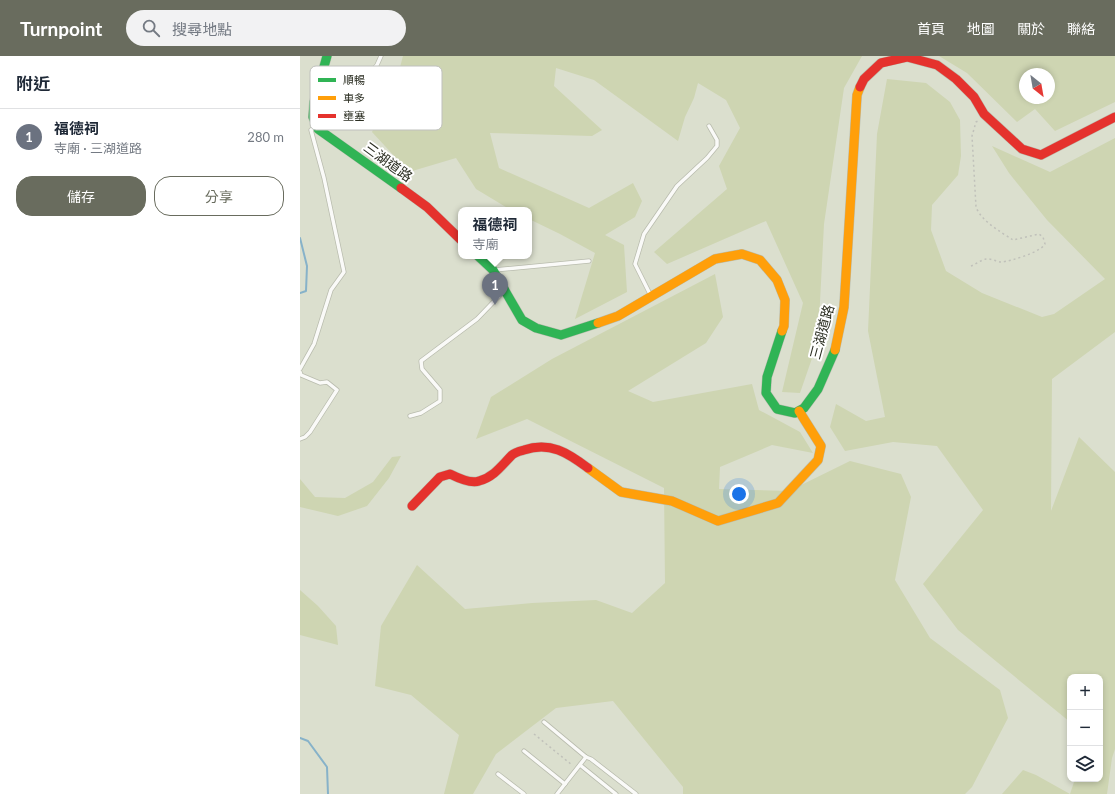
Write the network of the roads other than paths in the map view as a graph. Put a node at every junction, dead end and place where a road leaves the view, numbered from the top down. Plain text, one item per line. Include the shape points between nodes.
1 (326, 56) edge
2 (381, 56) edge
3 (325, 66) edge
4 (377, 66) edge
5 (1115, 117) edge
6 (709, 126) dead end
7 (311, 130) edge
8 (319, 130) edge
9 (458, 237) edge
10 (481, 259) edge
11 (589, 261) dead end
12 (493, 270) junction
13 (504, 290) junction
14 (651, 297) junction
15 (300, 370) edge
16 (799, 411) junction
17 (410, 416) dead end
18 (300, 439) edge
19 (412, 506) dead end
20 (544, 722) dead end
21 (524, 751) dead end
22 (586, 757) junction
23 (578, 766) junction
24 (498, 774) dead end
25 (564, 784) junction
26 (558, 792) edge
27 (524, 794) edge
28 (563, 794) edge
29 (616, 794) edge
30 (636, 794) edge

1 - 3 street
2 - 4 lane
5 - 16 street, 三湖道路 via 1041,155 1022,149 984,114 974,97 956,78 937,65 907,57 881,63 864,79 857,95 844,307 835,352 818,389
6 - 14 lane via 717,140 717,146 676,186 644,234 635,264
7 - 15 lane via 344,272 331,290 314,344
8 - 9 street, 三湖道路 via 426,207
10 - 12 street
11 - 12 lane
12 - 13 street
13 - 14 street via 522,320 536,328 561,335 618,316
13 - 17 lane via 477,319 421,361 422,369 440,390 440,401 421,413
14 - 16 street via 715,259 742,254 760,260 777,280 785,300 784,326 767,377 766,393 777,409 795,413
15 - 18 lane via 301,375 320,383 327,382 337,390 310,432
16 - 19 street via 821,446 818,460 778,503 718,521 672,501 620,492 572,456 555,448 532,447 514,453 493,475 478,482 463,480 450,474 440,477
20 - 22 lane
21 - 25 lane
22 - 23 lane
22 - 30 lane
23 - 25 lane
23 - 29 lane
24 - 27 lane
25 - 26 lane
26 - 28 lane

